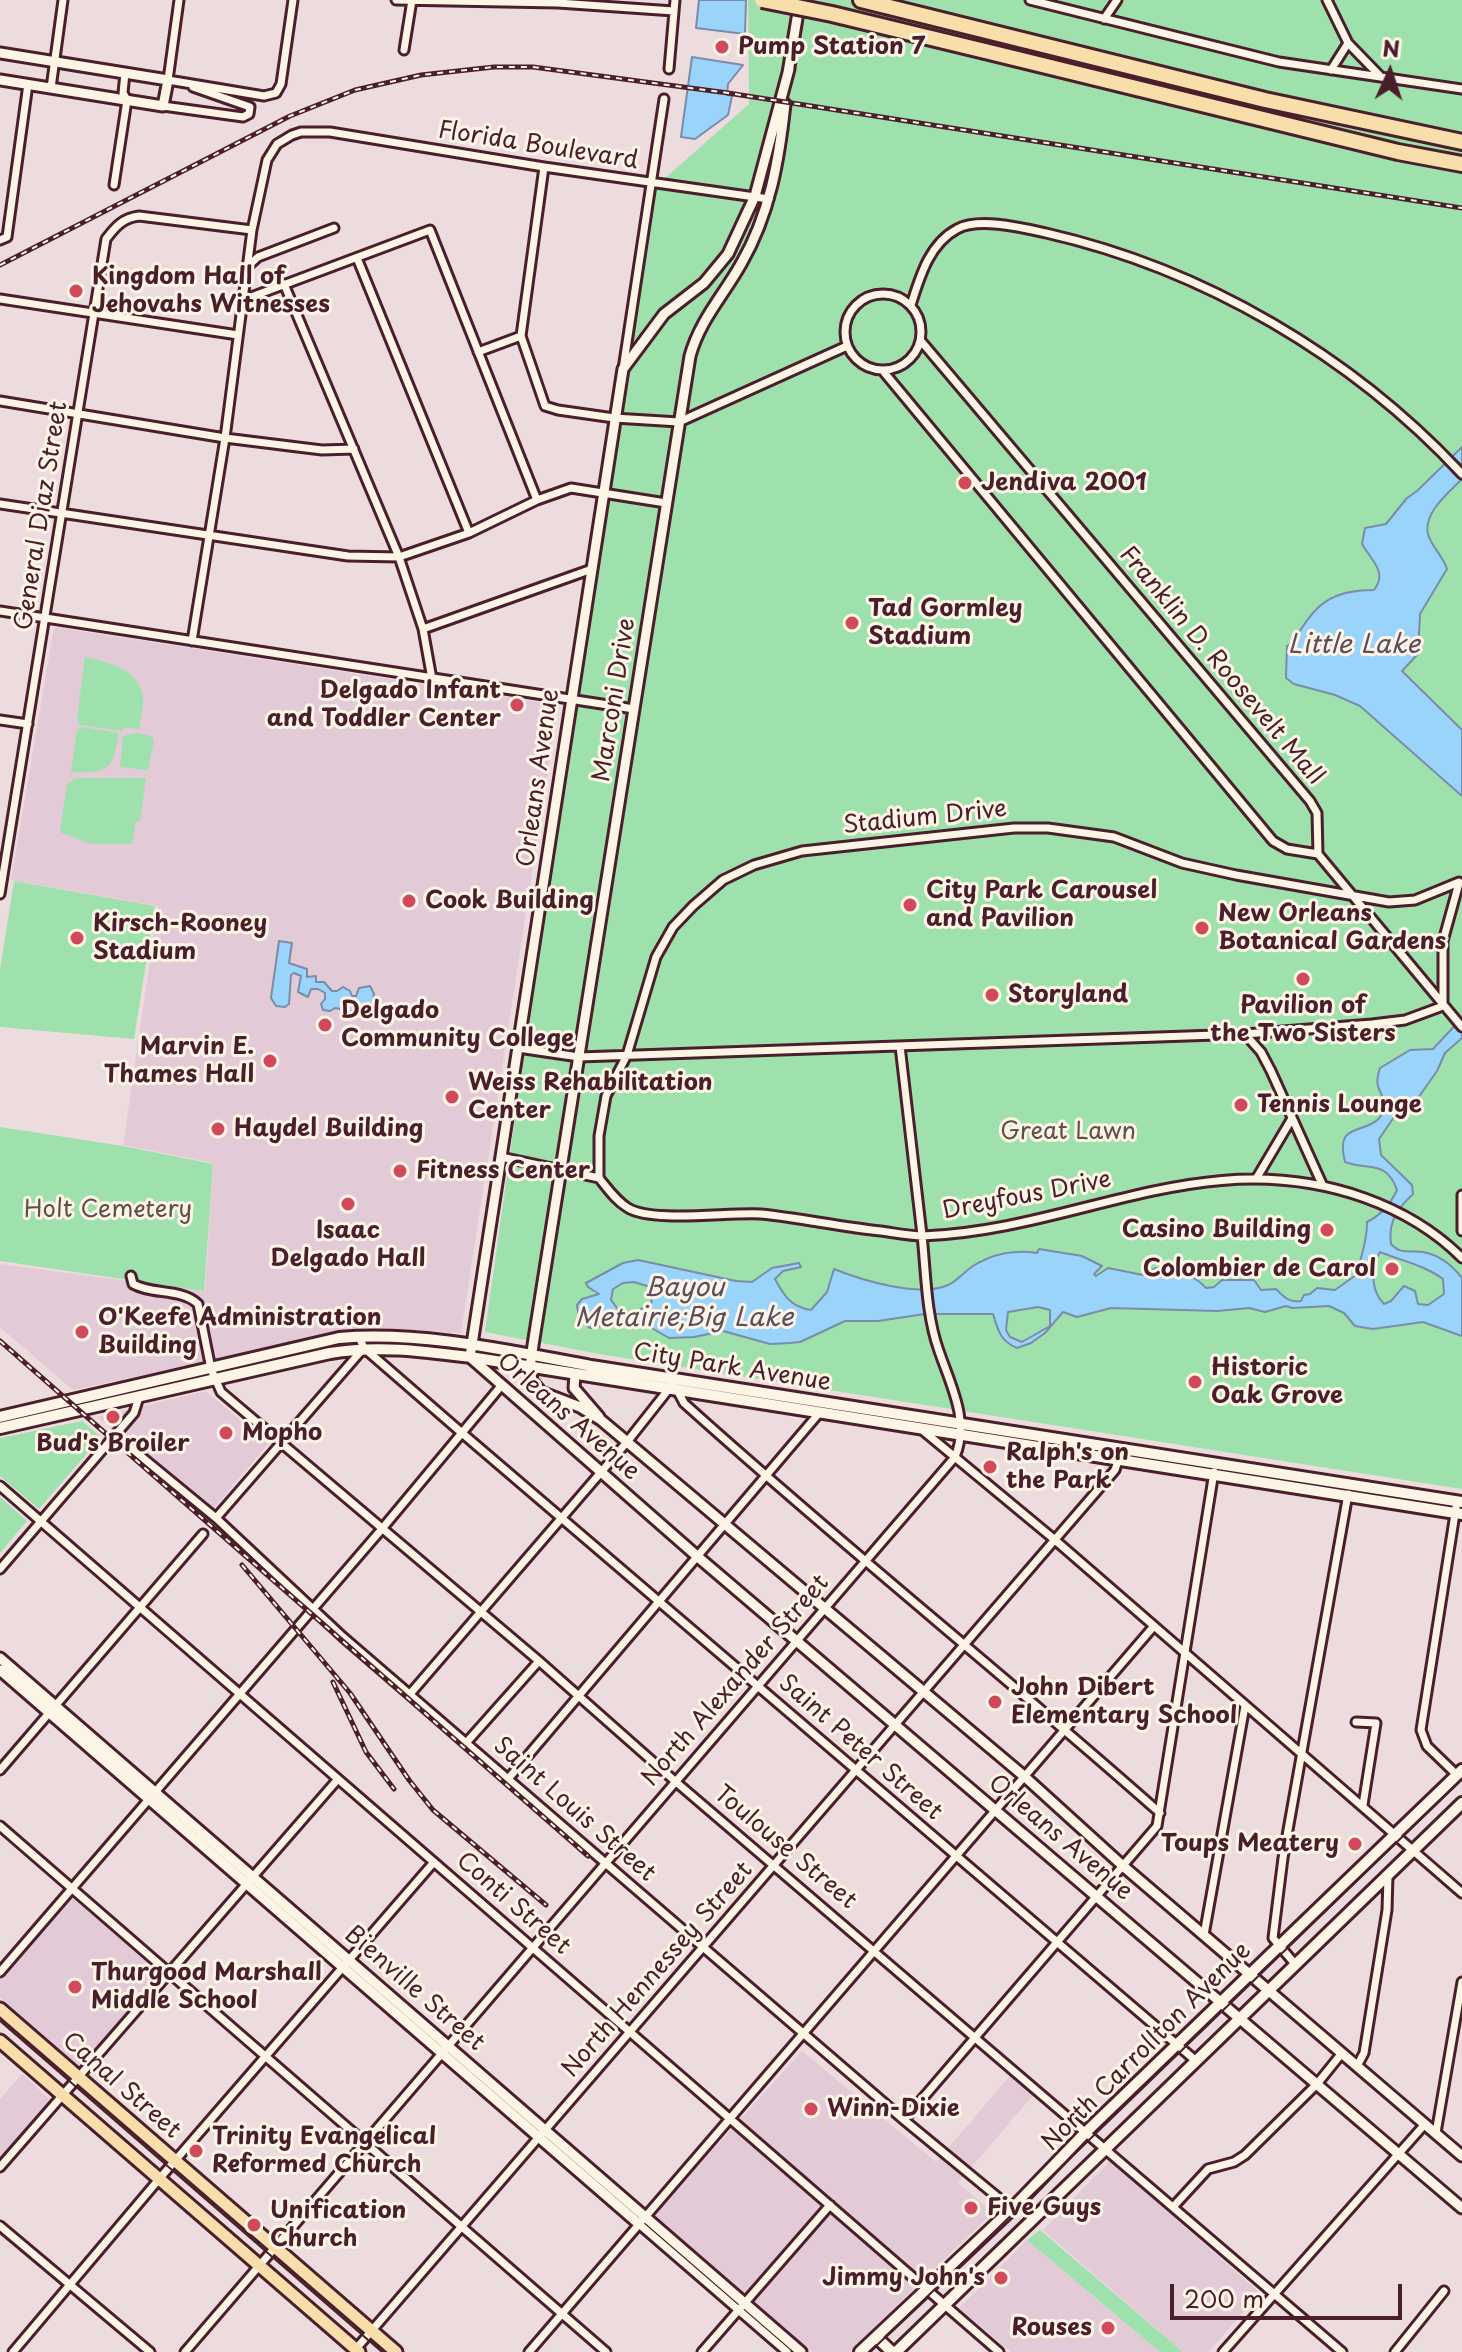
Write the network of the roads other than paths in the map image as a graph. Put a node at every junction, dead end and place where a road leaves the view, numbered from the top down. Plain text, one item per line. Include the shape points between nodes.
1 (63, 0) edge
2 (179, 0) edge
3 (293, 0) edge
4 (396, 0) edge
5 (412, 0) edge
6 (675, 0) edge
7 (762, 0) edge
8 (800, 0) edge
9 (861, 0) edge
10 (1030, 0) edge
11 (1117, 0) edge
12 (1327, 0) edge
13 (674, 11) junction
14 (1104, 19) junction
15 (1348, 43) junction
16 (404, 50) dead end
17 (0, 53) edge
18 (56, 62) junction
19 (669, 69) dead end
20 (789, 69) junction
21 (1331, 70) junction
22 (125, 73) junction
23 (1380, 76) junction
24 (0, 80) edge
25 (168, 80) junction
26 (28, 84) junction
27 (51, 88) junction
28 (1462, 89) edge
29 (664, 99) dead end
30 (127, 100) junction
31 (163, 106) junction
32 (1457, 141) edge
33 (1456, 163) edge
34 (544, 167) junction
35 (650, 183) junction
36 (114, 185) dead end
37 (755, 196) junction
38 (769, 199) junction
39 (334, 228) dead end
40 (252, 230) junction
41 (4, 239) edge
42 (357, 258) junction
43 (247, 267) junction
44 (284, 284) junction
45 (0, 299) edge
46 (243, 300) junction
47 (911, 305) junction
48 (94, 313) junction
49 (238, 335) junction
50 (521, 336) junction
51 (921, 341) junction
52 (847, 346) junction
53 (478, 352) junction
54 (623, 369) junction
55 (883, 371) junction
56 (0, 401) edge
57 (78, 412) junction
58 (614, 418) junction
59 (679, 422) junction
60 (225, 438) junction
61 (354, 449) junction
62 (1462, 474) edge
63 (604, 493) junction
64 (537, 500) junction
65 (666, 503) junction
66 (0, 504) edge
67 (63, 514) junction
68 (469, 533) junction
69 (209, 535) junction
70 (399, 557) junction
71 (592, 569) junction
72 (0, 611) edge
73 (46, 619) junction
74 (423, 629) junction
75 (192, 641) junction
76 (432, 679) junction
77 (571, 699) junction
78 (634, 709) junction
79 (0, 720) edge
80 (28, 724) junction
81 (0, 822) edge
82 (12, 823) junction
83 (1318, 854) junction
84 (1461, 881) edge
85 (0, 894) edge
86 (1352, 895) junction
87 (1443, 1006) junction
88 (1462, 1027) edge
89 (1245, 1034) junction
90 (900, 1046) junction
91 (518, 1048) junction
92 (627, 1055) junction
93 (579, 1057) junction
94 (1291, 1120) junction
95 (501, 1157) junction
96 (560, 1171) junction
97 (599, 1178) junction
98 (1256, 1179) junction
99 (1322, 1184) junction
100 (1462, 1195) edge
101 (1462, 1231) edge
102 (922, 1236) junction
103 (1462, 1258) edge
104 (131, 1276) dead end
105 (359, 1337) junction
106 (471, 1345) junction
107 (364, 1348) junction
108 (532, 1354) junction
109 (475, 1358) junction
110 (530, 1368) junction
111 (211, 1369) junction
112 (575, 1375) junction
113 (215, 1381) junction
114 (501, 1386) junction
115 (674, 1386) junction
116 (139, 1397) junction
117 (824, 1402) junction
118 (819, 1413) junction
119 (0, 1417) edge
120 (601, 1420) junction
121 (0, 1428) edge
122 (919, 1428) junction
123 (961, 1429) junction
124 (462, 1433) junction
125 (115, 1435) junction
126 (280, 1442) junction
127 (627, 1442) junction
128 (1121, 1448) junction
129 (955, 1457) junction
130 (1119, 1461) junction
131 (1216, 1462) junction
132 (600, 1472) junction
133 (1213, 1475) junction
134 (766, 1477) junction
135 (0, 1486) edge
136 (1349, 1490) junction
137 (1459, 1507) edge
138 (216, 1518) junction
139 (562, 1518) junction
140 (40, 1521) junction
141 (726, 1524) junction
142 (381, 1530) junction
143 (203, 1534) dead end
144 (1055, 1540) junction
145 (698, 1557) junction
146 (867, 1561) junction
147 (0, 1569) edge
148 (660, 1601) junction
149 (313, 1608) junction
150 (139, 1609) junction
151 (824, 1609) junction
152 (481, 1612) junction
153 (1154, 1626) junction
154 (797, 1641) junction
155 (965, 1646) junction
156 (1183, 1653) junction
157 (0, 1658) edge
158 (539, 1661) junction
159 (0, 1670) edge
160 (758, 1687) junction
161 (922, 1693) junction
162 (238, 1694) junction
163 (410, 1694) junction
164 (578, 1696) junction
165 (1245, 1706) junction
166 (53, 1710) junction
167 (1356, 1722) dead end
168 (896, 1725) junction
169 (1066, 1729) junction
170 (466, 1743) junction
171 (1301, 1753) junction
172 (0, 1770) edge
173 (855, 1772) junction
174 (1459, 1773) edge
175 (1025, 1777) junction
176 (338, 1779) junction
177 (508, 1779) junction
178 (676, 1782) junction
179 (152, 1795) junction
180 (1462, 1803) edge
181 (1363, 1805) junction
182 (996, 1810) junction
183 (1160, 1813) junction
184 (0, 1826) edge
185 (1396, 1835) junction
186 (1414, 1850) junction
187 (957, 1857) junction
188 (434, 1862) junction
189 (606, 1863) junction
190 (774, 1866) junction
191 (1123, 1866) junction
192 (1388, 1875) junction
193 (250, 1880) junction
194 (72, 1888) junction
195 (1462, 1893) edge
196 (1097, 1895) junction
197 (1204, 1935) junction
198 (1057, 1941) junction
199 (1279, 1946) junction
200 (532, 1947) junction
201 (704, 1948) junction
202 (876, 1951) junction
203 (347, 1964) junction
204 (1295, 1964) junction
205 (0, 1972) edge
206 (168, 1973) junction
207 (1249, 1974) junction
208 (1462, 1982) edge
209 (1268, 1989) junction
210 (1221, 2001) junction
211 (0, 2009) edge
212 (1239, 2017) junction
213 (631, 2032) junction
214 (804, 2035) junction
215 (975, 2037) junction
216 (0, 2041) edge
217 (1178, 2044) junction
218 (446, 2050) junction
219 (1342, 2053) junction
220 (267, 2057) junction
221 (1195, 2060) junction
222 (1357, 2066) junction
223 (79, 2078) junction
224 (1317, 2084) junction
225 (64, 2095) junction
226 (731, 2120) junction
227 (904, 2120) junction
228 (128, 2121) junction
229 (1425, 2124) junction
230 (1085, 2133) junction
231 (1436, 2133) junction
232 (543, 2134) junction
233 (114, 2138) junction
234 (365, 2142) junction
235 (1104, 2149) junction
236 (1399, 2155) junction
237 (1462, 2156) edge
238 (174, 2162) junction
239 (0, 2167) edge
240 (160, 2178) junction
241 (830, 2205) junction
242 (1173, 2207) junction
243 (1462, 2208) edge
244 (1012, 2209) junction
245 (642, 2220) junction
246 (1027, 2223) junction
247 (0, 2226) edge
248 (462, 2228) junction
249 (273, 2248) junction
250 (257, 2265) junction
251 (70, 2286) junction
252 (927, 2289) junction
253 (1444, 2291) dead end
254 (1273, 2294) junction
255 (944, 2305) junction
256 (742, 2307) junction
257 (561, 2314) junction
258 (372, 2331) junction
259 (876, 2337) junction
260 (356, 2351) edge
261 (13, 2352) edge
262 (150, 2352) edge
263 (185, 2352) edge
264 (396, 2352) edge
265 (529, 2352) edge
266 (606, 2352) edge
267 (702, 2352) edge
268 (787, 2352) edge
269 (801, 2352) edge
270 (860, 2352) edge
271 (894, 2352) edge
272 (999, 2352) edge
273 (1223, 2352) edge
274 (1342, 2352) edge
275 (1395, 2352) edge

1 - 18 street
2 - 25 street
3 - 25 street via 276,93 264,96
4 - 5 street
5 - 13 street
5 - 16 street
6 - 13 street
7 - 33 highway, bridge
8 - 20 street, Marconi Drive
9 - 32 highway via 1265,100
10 - 14 street
11 - 14 street
12 - 15 street
13 - 19 street
14 - 21 street
15 - 21 street
15 - 23 street
17 - 18 street
18 - 22 street
18 - 27 street
20 - 37 street, Marconi Drive
20 - 38 street, Marconi Drive via 780,154
21 - 23 street
22 - 25 street
22 - 30 street
23 - 28 street
24 - 26 street
25 - 31 street
25 - 31 street via 236,101 250,107 249,114
26 - 27 street
26 - 41 street
27 - 30 street
29 - 35 street, Orleans Avenue
30 - 31 street
30 - 36 street
34 - 35 street, Florida Boulevard
34 - 40 street, Florida Boulevard via 330,132 301,132 271,151
34 - 50 street
35 - 37 street, Florida Boulevard
35 - 54 street, Orleans Avenue
37 - 38 street, Florida Boulevard
37 - 54 street, Marconi Drive via 722,264 664,314
38 - 59 street, Marconi Drive via 742,264 696,335
39 - 43 street via 258,257
40 - 43 street
40 - 48 street, General Diaz Street via 139,216 118,223 106,239
42 - 44 street
42 - 53 street via 430,230
42 - 68 street
43 - 46 street
44 - 46 street
44 - 61 street
45 - 48 street
46 - 49 street
47 - 51 street via 922,328
47 - 52 street via 888,294 862,299 846,320
47 - 62 street via 925,262 957,228 980,224 1080,241 1190,281 1264,318 1398,411
48 - 49 street
48 - 57 street, General Diaz Street
49 - 60 street
50 - 53 street
50 - 58 street via 545,406
51 - 55 street via 907,362
51 - 83 street, Franklin D. Roosevelt Mall via 1310,801 1317,813
52 - 55 street via 861,364
52 - 59 street
53 - 64 street
54 - 58 street, Orleans Avenue
55 - 83 street via 1273,841
56 - 57 street
57 - 60 street
57 - 67 street, General Diaz Street
58 - 59 street
58 - 63 street, Orleans Avenue
59 - 65 street, Marconi Drive
60 - 61 street
60 - 69 street
61 - 70 street
63 - 64 street via 571,488
63 - 65 street
63 - 71 street, Orleans Avenue
64 - 68 street
65 - 78 street, Marconi Drive
66 - 67 street
67 - 69 street
67 - 73 street, General Diaz Street
68 - 70 street
69 - 70 street via 348,556
69 - 75 street
70 - 74 street
71 - 74 street
71 - 77 street, Orleans Avenue
72 - 73 street
73 - 75 street
73 - 80 street, General Diaz Street
74 - 76 street
75 - 76 street
76 - 77 street
77 - 78 street
77 - 91 street, Orleans Avenue
78 - 93 street, Marconi Drive
79 - 80 street
80 - 82 street, General Diaz Street
81 - 82 street
82 - 85 street, General Diaz Street
83 - 86 street
84 - 86 street, Stadium Drive via 1415,900 1389,902
84 - 87 street via 1443,941
86 - 87 street
86 - 92 street, Stadium Drive via 1182,863 1114,837 1060,829 1014,828 796,853 723,880 673,927 656,957
87 - 88 street
87 - 89 street via 1405,1020
89 - 90 street
89 - 94 street via 1265,1059
90 - 92 street
90 - 102 street
91 - 93 street
91 - 95 street, Orleans Avenue
92 - 93 street
92 - 97 street, Stadium Drive via 602,1111
93 - 96 street, Marconi Drive
94 - 98 street
94 - 99 street
95 - 96 street
95 - 106 street, Orleans Avenue
96 - 97 street
96 - 108 street, Marconi Drive
97 - 102 street, Dreyfous Drive via 614,1197 638,1213 761,1214
98 - 99 street, Dreyfous Drive
98 - 102 street, Dreyfous Drive via 1166,1187 1002,1226
99 - 103 street, Dreyfous Drive via 1405,1216
100 - 101 street
102 - 123 street via 938,1349
104 - 111 street, Toulouse Street via 142,1289 191,1297 198,1304
105 - 106 main road, City Park Avenue
105 - 107 street, Saint Peter Street
105 - 111 main road, City Park Avenue
106 - 108 main road, City Park Avenue
106 - 109 street, Orleans Avenue
107 - 109 main road, City Park Avenue
107 - 113 main road, City Park Avenue
107 - 124 street, Saint Peter Street
107 - 126 street
108 - 109 main road
108 - 110 street, Orleans Avenue
108 - 115 main road, City Park Avenue
109 - 110 main road, City Park Avenue
109 - 114 street, Orleans Avenue
110 - 112 main road, City Park Avenue
110 - 120 street, Orleans Avenue via 541,1392
111 - 113 street, Toulouse Street
111 - 119 main road, City Park Avenue
112 - 115 main road, City Park Avenue
112 - 120 street via 574,1388
113 - 116 main road, City Park Avenue
113 - 126 street, Toulouse Street
114 - 124 street
114 - 132 street, Orleans Avenue
115 - 117 main road, City Park Avenue
115 - 118 main road, City Park Avenue
115 - 127 street
115 - 134 street via 684,1403
116 - 121 main road, City Park Avenue
116 - 125 street via 134,1413
117 - 118 street
117 - 123 main road, City Park Avenue
118 - 122 main road, City Park Avenue
118 - 134 street
120 - 127 street, Orleans Avenue
122 - 123 main road, City Park Avenue
122 - 129 street
123 - 128 main road, City Park Avenue
123 - 129 street, North Alexander Street
123 - 130 main road, City Park Avenue
124 - 139 street, Saint Peter Street
124 - 142 street
125 - 138 street, Saint Louis Street
125 - 140 street
126 - 138 street
126 - 142 street, Toulouse Street
127 - 132 street
127 - 141 street, Orleans Avenue
128 - 130 street, North Hennessey Street
128 - 131 main road, City Park Avenue
129 - 144 street
129 - 146 street, North Alexander Street
130 - 133 main road, City Park Avenue
130 - 144 street, North Hennessey Street
131 - 133 street
131 - 136 main road, City Park Avenue
132 - 139 street
132 - 145 street, Orleans Avenue
133 - 136 main road, City Park Avenue
133 - 156 street
134 - 141 street
134 - 146 street
135 - 140 street, Conti Street
136 - 137 main road, City Park Avenue
136 - 171 street
137 - 174 street via 1438,1606 1421,1730 1427,1746
138 - 149 street, Saint Louis Street
139 - 148 street, Saint Peter Street
139 - 152 street
140 - 147 street
140 - 150 street, Conti Street
141 - 145 street
141 - 151 street, Orleans Avenue
142 - 149 street
142 - 152 street, Toulouse Street
143 - 150 street
144 - 153 street
144 - 155 street, North Hennessey Street
145 - 148 street
145 - 154 street, Orleans Avenue
146 - 151 street, North Alexander Street
146 - 155 street
148 - 160 street, Saint Peter Street
148 - 164 street
149 - 162 street
149 - 163 street, Saint Louis Street
150 - 162 street, Conti Street
150 - 166 street
151 - 154 street, North Alexander Street
151 - 161 street, Orleans Avenue
152 - 158 street, Toulouse Street
152 - 163 street
153 - 156 street
153 - 169 street
154 - 160 street, North Alexander Street
154 - 168 street, Orleans Avenue
155 - 161 street, North Hennessey Street
155 - 169 street
156 - 165 street
156 - 183 street
157 - 166 street, Bienville Street
158 - 164 street, Toulouse Street
158 - 170 street
159 - 166 street, Bienville Street
160 - 173 street, Saint Peter Street
160 - 178 street, North Alexander Street
161 - 168 street, North Hennessey Street
161 - 175 street, Orleans Avenue
162 - 176 street, Conti Street
162 - 179 street
163 - 170 street, Saint Louis Street
164 - 177 street
164 - 178 street, Toulouse Street
165 - 171 street
165 - 197 street
166 - 172 street
166 - 179 street, Bienville Street
167 - 181 street via 1376,1723
168 - 173 street, North Hennessey Street
168 - 182 street, Orleans Avenue
169 - 175 street
169 - 183 street
170 - 177 street, Saint Louis Street
171 - 181 street
171 - 199 street via 1273,1938
173 - 187 street, Saint Peter Street
173 - 190 street, North Hennessey Street
174 - 185 main road, North Carrollton Avenue
175 - 182 street
175 - 191 street, Orleans Avenue
176 - 188 street, Conti Street
176 - 193 street
177 - 189 street, Saint Louis Street
178 - 189 street, North Alexander Street
178 - 190 street, Toulouse Street
179 - 193 street, Bienville Street
179 - 194 street
180 - 186 main road, North Carrollton Avenue
181 - 185 street
182 - 187 street
182 - 196 street, Orleans Avenue
183 - 191 street via 1157,1826
184 - 194 street
185 - 186 street
185 - 199 main road, North Carrollton Avenue
186 - 192 main road, North Carrollton Avenue
186 - 195 street
187 - 198 street, Saint Peter Street
187 - 202 street
188 - 200 street, Conti Street
188 - 203 street
189 - 200 street, North Alexander Street
189 - 201 street, Saint Louis Street
190 - 201 street, North Hennessey Street
190 - 202 street, Toulouse Street
191 - 196 street
191 - 197 street, Orleans Avenue
192 - 204 main road, North Carrollton Avenue
192 - 222 street via 1364,2053
193 - 203 street, Bienville Street
193 - 206 street
194 - 205 street
194 - 206 street
196 - 198 street
196 - 210 street, Orleans Avenue
197 - 207 street, Orleans Avenue
198 - 215 street
198 - 217 street, Saint Peter Street
199 - 204 street
199 - 207 main road, North Carrollton Avenue
200 - 213 street, Conti Street
200 - 218 street, North Alexander Street
201 - 213 street, North Hennessey Street
201 - 214 street, Saint Louis Street
202 - 214 street
202 - 215 street, Toulouse Street
203 - 218 street, Bienville Street
203 - 220 street
204 - 209 main road, North Carrollton Avenue
206 - 220 street
206 - 223 street
207 - 209 street, Orleans Avenue
207 - 210 main road, North Carrollton Avenue
208 - 231 street
209 - 212 main road, North Carrollton Avenue
209 - 219 street, Orleans Avenue
210 - 212 street, Orleans Avenue
210 - 217 main road, North Carrollton Avenue
211 - 223 main road, Canal Street
212 - 221 main road, North Carrollton Avenue
212 - 224 street, Orleans Avenue
213 - 226 street, Conti Street
213 - 232 street, North Hennessey Street
214 - 226 street
214 - 227 street, Saint Louis Street
215 - 227 street
215 - 230 street, Toulouse Street
216 - 225 main road, Canal Street
217 - 221 street, Saint Peter Street
217 - 230 main road, North Carrollton Avenue
218 - 232 street, Bienville Street
218 - 234 street, North Alexander Street
219 - 222 street, Orleans Avenue
219 - 224 street
220 - 234 street
220 - 238 street
221 - 235 main road, North Carrollton Avenue
222 - 229 street, Orleans Avenue
223 - 225 street
223 - 228 main road, Canal Street
224 - 236 street, Orleans Avenue
224 - 242 street via 1245,2155 1208,2169
225 - 233 main road, Canal Street
225 - 239 street
226 - 241 street, Conti Street
226 - 245 street
227 - 244 street, Saint Louis Street
228 - 233 main road
228 - 238 main road, Canal Street
229 - 231 street, Orleans Avenue
229 - 236 street
230 - 235 street, Toulouse Street
230 - 244 main road, North Carrollton Avenue
231 - 237 street, Orleans Avenue
232 - 245 street, Bienville Street
232 - 248 street, North Hennessey Street
233 - 240 main road, Canal Street
234 - 248 street
234 - 249 street, North Alexander Street
235 - 242 street, Toulouse Street
235 - 246 main road, North Carrollton Avenue
236 - 243 street, Orleans Avenue
236 - 254 street
238 - 240 street
238 - 249 main road, Canal Street
240 - 250 main road, Canal Street
240 - 251 street
241 - 252 street, Conti Street
241 - 256 street
242 - 254 street, Toulouse Street
244 - 246 main road
244 - 252 main road, North Carrollton Avenue
245 - 256 street, Bienville Street
245 - 257 street
246 - 255 main road, North Carrollton Avenue
247 - 251 street
248 - 257 street
248 - 258 street, North Hennessey Street
249 - 250 street, North Alexander Street
249 - 258 main road, Canal Street
250 - 260 main road, Canal Street
250 - 263 street, North Alexander Street
251 - 261 street
251 - 262 street
252 - 255 street, Conti Street
252 - 259 main road, North Carrollton Avenue
253 - 275 street
254 - 273 street
254 - 274 street, Toulouse Street
255 - 271 main road, North Carrollton Avenue
255 - 272 street, Conti Street
256 - 267 street
256 - 268 street, Bienville Street
256 - 269 street, Bienville Street
257 - 265 street
257 - 266 street
258 - 260 street, North Hennessey Street
258 - 264 main road, Canal Street
259 - 270 main road, North Carrollton Avenue
259 - 271 main road

